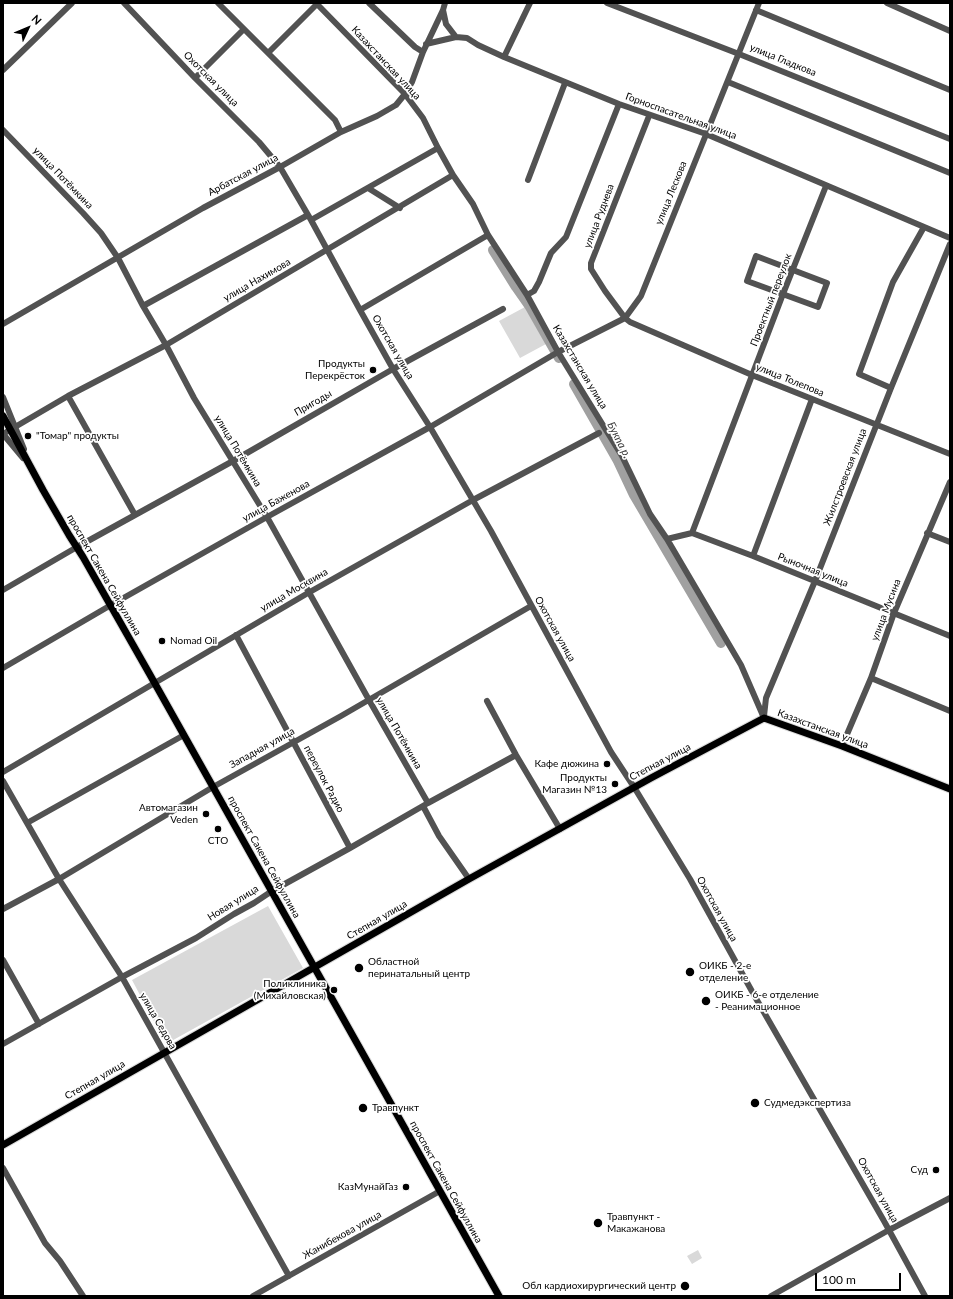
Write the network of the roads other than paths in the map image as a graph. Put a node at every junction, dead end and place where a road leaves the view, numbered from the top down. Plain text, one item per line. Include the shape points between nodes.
1 (72, 3) edge
2 (124, 3) edge
3 (219, 3) edge
4 (369, 3) edge
5 (445, 3) edge
6 (530, 3) edge
7 (607, 3) edge
8 (759, 3) edge
9 (887, 3) edge
10 (316, 4) edge
11 (443, 10) junction
12 (756, 10) junction
13 (244, 29) junction
14 (950, 31) edge
15 (456, 37) junction
16 (426, 44) junction
17 (423, 52) junction
18 (268, 53) junction
19 (739, 54) junction
20 (504, 57) junction
21 (3, 70) edge
22 (195, 78) junction
23 (728, 82) junction
24 (565, 83) junction
25 (950, 90) edge
26 (405, 94) junction
27 (619, 104) junction
28 (649, 116) junction
29 (3, 130) edge
30 (341, 132) junction
31 (706, 134) junction
32 (950, 139) edge
33 (438, 148) junction
34 (280, 167) junction
35 (950, 173) edge
36 (453, 175) junction
37 (528, 180) dead end
38 (826, 186) junction
39 (368, 188) junction
40 (400, 208) junction
41 (310, 217) junction
42 (924, 227) junction
43 (488, 235) junction
44 (950, 238) edge
45 (950, 244) edge
46 (328, 249) junction
47 (118, 258) junction
48 (793, 269) junction
49 (783, 294) junction
50 (527, 295) junction
51 (143, 306) junction
52 (503, 309) dead end
53 (360, 310) junction
54 (625, 318) junction
55 (3, 324) edge
56 (166, 345) junction
57 (558, 352) junction
58 (393, 369) junction
59 (752, 375) junction
60 (891, 388) junction
61 (68, 396) junction
62 (3, 397) edge
63 (812, 399) junction
64 (3, 416) edge
65 (876, 425) junction
66 (430, 427) junction
67 (13, 428) junction
68 (3, 434) edge
69 (599, 434) dead end
70 (950, 454) edge
71 (233, 461) junction
72 (30, 466) junction
73 (950, 482) edge
74 (473, 500) junction
75 (135, 515) junction
76 (266, 517) junction
77 (692, 533) junction
78 (927, 533) junction
79 (667, 539) junction
80 (950, 542) edge
81 (77, 547) junction
82 (753, 556) junction
83 (815, 581) junction
84 (3, 590) edge
85 (308, 593) junction
86 (111, 605) junction
87 (531, 606) junction
88 (894, 613) junction
89 (236, 635) junction
90 (950, 636) edge
91 (3, 668) edge
92 (871, 678) junction
93 (155, 683) junction
94 (369, 700) junction
95 (487, 701) dead end
96 (950, 711) edge
97 (764, 718) junction
98 (184, 735) junction
99 (293, 743) junction
100 (842, 746) junction
101 (516, 755) junction
102 (3, 772) edge
103 (3, 781) edge
104 (213, 787) junction
105 (634, 787) junction
106 (950, 789) edge
107 (426, 805) junction
108 (27, 823) junction
109 (560, 829) junction
110 (350, 848) junction
111 (59, 879) junction
112 (469, 879) junction
113 (272, 891) junction
114 (3, 909) edge
115 (3, 960) edge
116 (314, 968) junction
117 (122, 977) junction
118 (39, 1024) junction
119 (3, 1044) edge
120 (164, 1052) junction
121 (3, 1145) edge
122 (3, 1168) edge
123 (440, 1191) junction
124 (950, 1198) edge
125 (889, 1230) junction
126 (289, 1276) junction
127 (84, 1296) edge
128 (253, 1296) edge
129 (499, 1296) edge
130 (771, 1296) edge
131 (925, 1296) edge

1 - 21 street
2 - 22 street, Охотская улица
3 - 13 street
4 - 17 street
5 - 11 street, Арбатская улица
6 - 20 street
7 - 19 street, улица Гладкова
8 - 12 street, улица Лескова
9 - 14 street
10 - 18 street
10 - 26 street, Казахстанская улица
11 - 15 street via 446,24
11 - 16 street, Арбатская улица
12 - 19 street, улица Лескова
12 - 25 street
13 - 18 street
13 - 22 street
15 - 16 street
15 - 20 street, Горноспасательная улица via 467,38
16 - 17 street, Арбатская улица
17 - 26 street, Арбатская улица
18 - 30 street via 335,120
19 - 23 street, улица Лескова
19 - 32 street, улица Гладкова
20 - 24 street, Горноспасательная улица
22 - 34 street, Охотская улица via 259,142
23 - 31 street, улица Лескова
23 - 35 street
24 - 27 street, Горноспасательная улица
24 - 37 street
26 - 30 street, Арбатская улица via 396,105
26 - 33 street, Казахстанская улица via 423,118
27 - 28 street, Горноспасательная улица
27 - 50 street via 566,237 551,253 534,291
28 - 31 street, Горноспасательная улица
28 - 54 street, улица Руднева via 591,263 591,269
29 - 47 street, улица Потёмкина via 101,233
30 - 34 street, Арбатская улица
31 - 38 street, Горноспасательная улица
31 - 54 street, улица Лескова via 641,296
33 - 36 street, Казахстанская улица
33 - 39 street
34 - 41 street, Охотская улица
34 - 47 street, Арбатская улица
36 - 40 street, улица Нахимова
36 - 43 street, Казахстанская улица via 473,204
38 - 42 street, Горноспасательная улица
38 - 48 street, Проектный переулок
39 - 40 street
39 - 41 street
40 - 46 street, улица Нахимова
41 - 46 street, Охотская улица
41 - 51 street
42 - 44 street, Горноспасательная улица
42 - 60 street via 893,282 859,374
43 - 50 street, Казахстанская улица
43 - 53 street
45 - 60 street, Жилстроевская улица
46 - 53 street, Охотская улица
46 - 56 street, улица Нахимова
47 - 51 street, улица Потёмкина
47 - 55 street, Арбатская улица
48 - 49 street, Проектный переулок
48 - 49 street via 827,282 818,307
48 - 49 street via 756,256 747,281
49 - 59 street, Проектный переулок
50 - 57 street, Казахстанская улица
51 - 56 street, улица Потёмкина
52 - 58 street, Пригоды
53 - 58 street, Охотская улица
54 - 57 street, улица Лескова
54 - 59 street, улица Толепова
56 - 61 street, улица Нахимова
56 - 71 street, улица Потёмкина via 194,398
57 - 66 street, улица Баженова
57 - 79 street, Казахстанская улица via 622,456 650,514
58 - 66 street, Охотская улица
58 - 71 street, Пригоды
59 - 63 street, улица Толепова
59 - 77 street, Проектный переулок
60 - 65 street, Жилстроевская улица
61 - 67 street, улица Нахимова
61 - 75 street
62 - 67 street
63 - 65 street, улица Толепова
63 - 82 street
64 - 67 main road, проспект Сакена Сейфуллина
65 - 70 street, улица Толепова
65 - 83 street, Жилстроевская улица
66 - 74 street, Охотская улица
66 - 76 street, улица Баженова
67 - 68 street, улица Нахимова
67 - 72 main road, проспект Сакена Сейфуллина
68 - 72 street
69 - 74 street, улица Москвина
71 - 75 street, Пригоды
71 - 76 street, улица Потёмкина
72 - 81 main road, проспект Сакена Сейфуллина
73 - 78 street, улица Мусина
74 - 85 street, улица Москвина
74 - 87 street, Охотская улица
75 - 81 street, Пригоды
76 - 85 street, улица Потёмкина
76 - 86 street, улица Баженова
77 - 79 street
77 - 82 street, Рыночная улица
78 - 80 street
78 - 88 street, улица Мусина
79 - 97 street, Казахстанская улица via 741,666
81 - 84 street, Пригоды
81 - 86 main road, проспект Сакена Сейфуллина
82 - 83 street, Рыночная улица
83 - 88 street, Рыночная улица
83 - 97 street, Жилстроевская улица via 766,698
85 - 89 street, улица Москвина
85 - 94 street, улица Потёмкина
86 - 91 street, улица Баженова
86 - 93 main road, проспект Сакена Сейфуллина
87 - 94 street, Западная улица
87 - 105 street, Охотская улица via 611,752
88 - 90 street, Рыночная улица
88 - 92 street, улица Мусина
89 - 93 street, улица Москвина
89 - 99 street, переулок Радио
92 - 96 street
92 - 100 street, улица Мусина
93 - 98 main road, проспект Сакена Сейфуллина
93 - 102 street, улица Москвина
94 - 99 street, Западная улица
94 - 107 street, улица Потёмкина
95 - 101 street
97 - 100 main road, Казахстанская улица
97 - 105 main road, Степная улица
98 - 104 main road, проспект Сакена Сейфуллина
98 - 108 street
99 - 104 street, Западная улица
99 - 110 street, переулок Радио
100 - 106 main road, Казахстанская улица
101 - 107 street, Новая улица
101 - 109 street
103 - 108 street, улица Седова
104 - 111 street, Западная улица
104 - 113 main road, проспект Сакена Сейфуллина
105 - 109 main road, Степная улица
105 - 125 street, Охотская улица via 690,879
107 - 110 street, Новая улица
107 - 112 street, улица Потёмкина via 439,836
108 - 111 street, улица Седова
109 - 112 main road, Степная улица
110 - 113 street, Новая улица
111 - 114 street, Западная улица
111 - 117 street, улица Седова
112 - 116 main road, Степная улица
113 - 116 main road, проспект Сакена Сейфуллина
113 - 117 street, Новая улица via 196,938
115 - 118 street
116 - 120 main road, Степная улица
116 - 123 main road, проспект Сакена Сейфуллина
117 - 118 street, Новая улица
117 - 120 street, улица Седова
118 - 119 street, Новая улица
120 - 121 main road, Степная улица
120 - 126 street, улица Седова
122 - 127 street via 45,1243
123 - 126 street, Жанибекова улица
123 - 129 main road, проспект Сакена Сейфуллина
124 - 125 street
125 - 130 street
125 - 131 street, Охотская улица
126 - 128 street, Жанибекова улица

